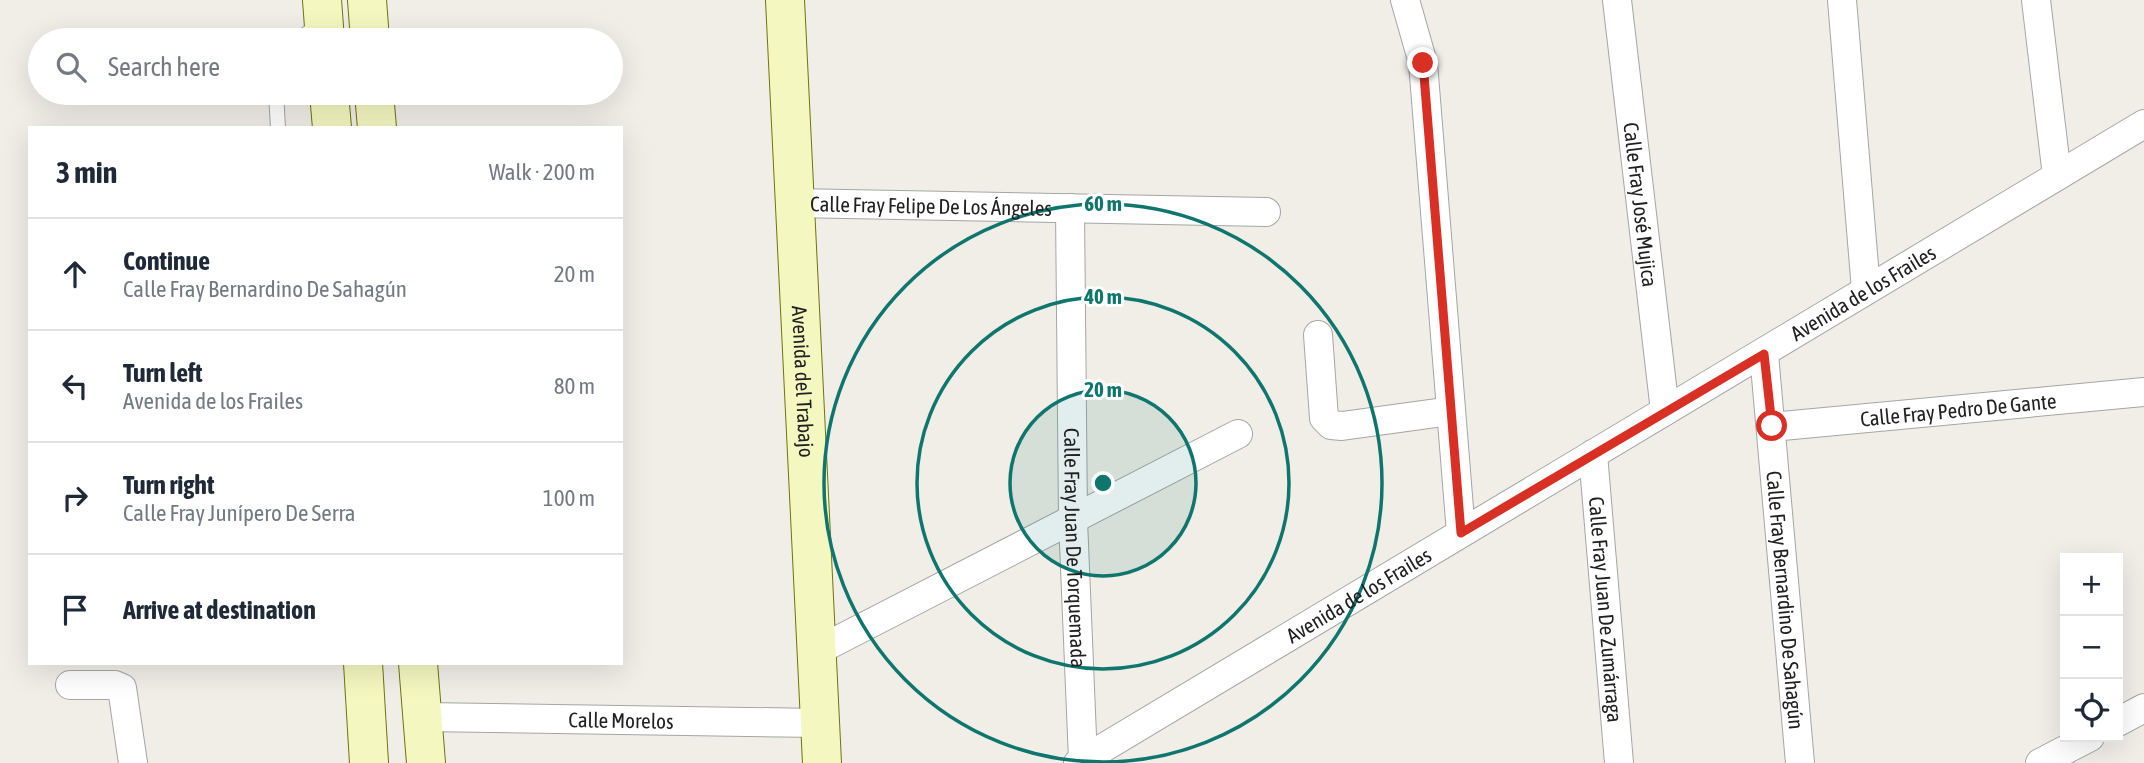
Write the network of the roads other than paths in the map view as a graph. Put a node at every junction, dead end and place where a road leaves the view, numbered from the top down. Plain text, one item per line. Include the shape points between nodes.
1 (367, 0) edge
2 (785, 0) edge
3 (1405, 0) edge
4 (1617, 0) edge
5 (1842, 0) edge
6 (2036, 0) edge
7 (369, 28) edge
8 (277, 105) edge
9 (330, 105) edge
10 (375, 105) edge
11 (2144, 124) edge
12 (278, 126) edge
13 (332, 126) edge
14 (377, 126) edge
15 (2057, 176) junction
16 (793, 203) junction
17 (1070, 208) junction
18 (1266, 212) dead end
19 (1866, 290) junction
20 (1318, 335) dead end
21 (1764, 354) junction
22 (2144, 393) edge
23 (1451, 411) junction
24 (1665, 411) junction
25 (1772, 426) junction
26 (1238, 434) dead end
27 (1593, 454) junction
28 (1073, 520) junction
29 (1461, 533) junction
30 (815, 652) junction
31 (363, 665) edge
32 (418, 665) edge
33 (70, 685) dead end
34 (2144, 708) edge
35 (423, 718) junction
36 (2123, 719) edge
37 (820, 723) junction
38 (2080, 742) edge
39 (1081, 761) edge
40 (133, 763) edge
41 (369, 763) edge
42 (426, 763) edge
43 (822, 763) edge
44 (1619, 763) edge
45 (1800, 763) edge
46 (2040, 763) edge

1 - 7 street
2 - 16 street, Avenida del Trabajo
3 - 23 street via 1423,63
4 - 24 street, Calle Fray José Mujica
5 - 19 street
6 - 15 street
8 - 12 lane
9 - 13 street
10 - 14 street
11 - 15 street, Avenida de los Frailes
15 - 19 street, Avenida de los Frailes
16 - 17 street, Calle Fray Felipe De Los Ángeles
16 - 30 street, Avenida del Trabajo
17 - 18 street, Calle Fray Felipe De Los Ángeles
17 - 28 street, Calle Fray Juan De Torquemada
19 - 21 street, Avenida de los Frailes
20 - 23 street via 1324,418 1331,425
21 - 24 street, Avenida de los Frailes
21 - 25 street, Calle Fray Bernardino De Sahagún
22 - 25 street, Calle Fray Pedro De Gante
23 - 29 street
24 - 27 street, Avenida de los Frailes
25 - 45 street, Calle Fray Bernardino De Sahagún
26 - 28 street
27 - 29 street, Avenida de los Frailes
27 - 44 street, Calle Fray Juan De Zumárraga
28 - 30 street
28 - 39 street, Calle Fray Juan De Torquemada
29 - 39 street, Avenida de los Frailes
30 - 37 street, Avenida del Trabajo
31 - 41 street
32 - 35 street
33 - 40 street via 122,688
34 - 36 street
35 - 37 street, Calle Morelos
35 - 42 street
37 - 43 street, Avenida del Trabajo
38 - 46 street

